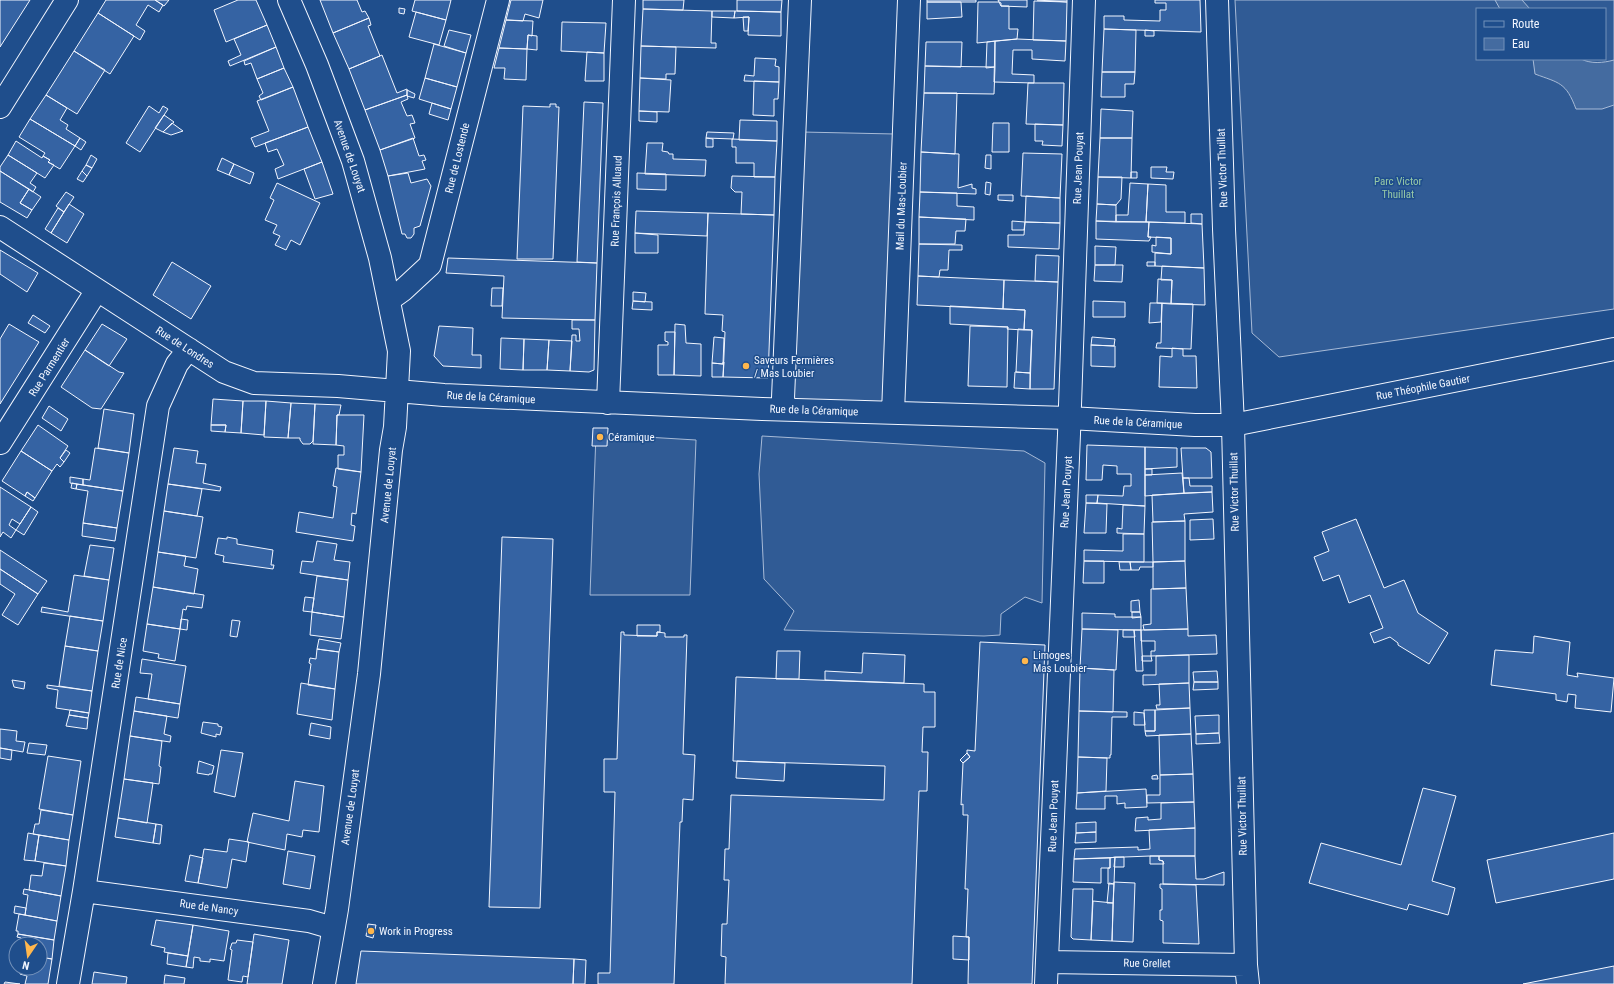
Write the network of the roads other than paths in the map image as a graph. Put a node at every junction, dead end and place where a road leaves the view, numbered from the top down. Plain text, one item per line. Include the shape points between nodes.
1 (67, 0) edge
2 (289, 0) edge
3 (498, 0) edge
4 (624, 0) edge
5 (800, 0) edge
6 (909, 0) edge
7 (1084, 0) edge
8 (1217, 0) edge
9 (0, 107) edge
10 (0, 227) edge
11 (97, 290) junction
12 (389, 300) junction
13 (1614, 349) edge
14 (189, 350) junction
15 (396, 391) junction
16 (608, 403) junction
17 (785, 410) junction
18 (893, 412) junction
19 (1069, 418) junction
20 (1233, 425) junction
21 (2, 436) edge
22 (84, 891) junction
23 (333, 928) junction
24 (1047, 962) junction
25 (1247, 974) edge
26 (68, 984) edge
27 (324, 984) edge
28 (1046, 984) edge

1 - 9 street
2 - 12 street, Avenue de Louyat via 317,65 353,161
3 - 12 street, Rue de Lostende via 430,265
4 - 16 street, Rue François Alluaud
5 - 17 street via 783,398
6 - 18 street, Mail du Mas-Loubier
7 - 19 street, Rue Jean Pouyat
8 - 20 street, Rue Victor Thuillat
10 - 11 street, Rue de Londres
11 - 14 street, Rue de Londres
11 - 21 street, Rue Parmentier
12 - 15 street, Avenue de Louyat via 399,350
13 - 20 street, Rue Théophile Gautier
14 - 15 street, Rue de Londres via 224,372 254,383
14 - 22 street, Rue de Nice via 177,364 158,406
15 - 16 street, Rue de la Céramique
15 - 23 street, Avenue de Louyat via 395,427 368,674
16 - 17 street, Rue de la Céramique
17 - 18 street, Rue de la Céramique
18 - 19 street, Rue de la Céramique
19 - 20 street, Rue de la Céramique
19 - 24 street, Rue Jean Pouyat
20 - 25 street, Rue Victor Thuillat
22 - 23 street, Rue de Nancy via 302,920
22 - 26 street, Rue de Nice
23 - 27 street, Avenue de Louyat
24 - 25 street, Rue Grellet
24 - 28 street, Rue Jean Pouyat

